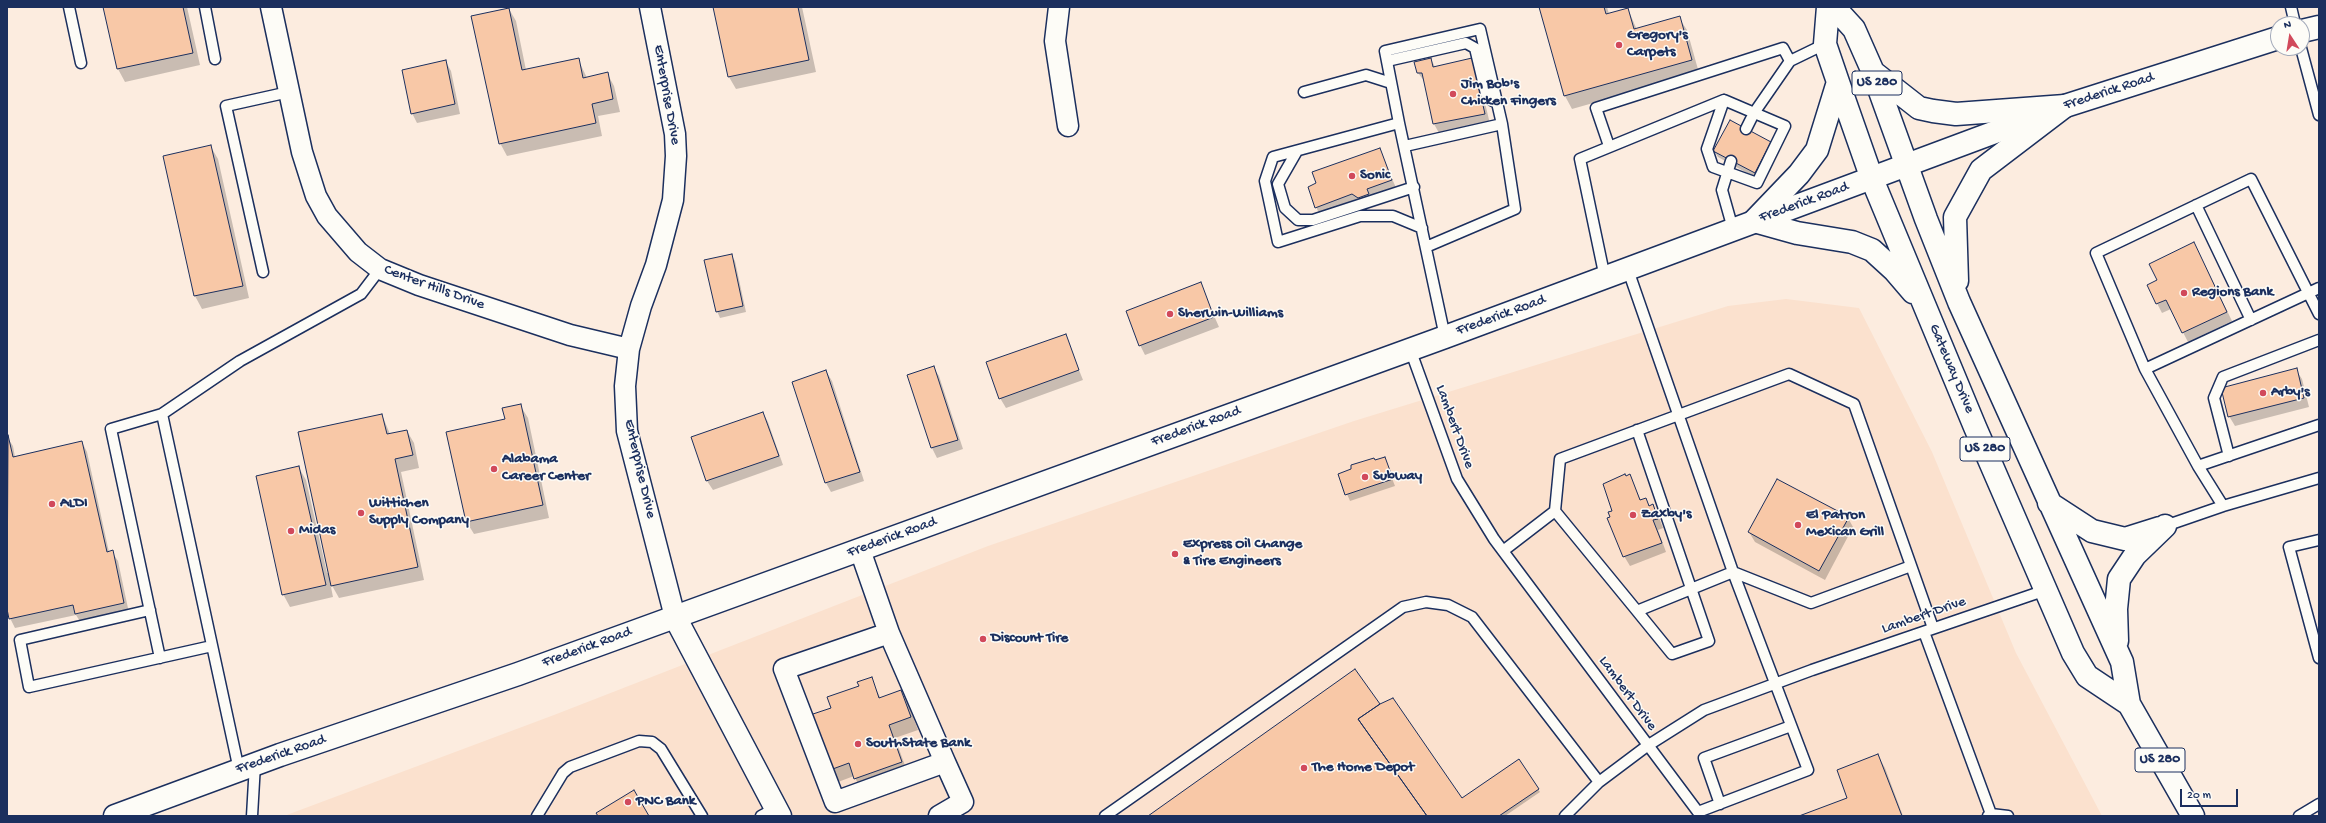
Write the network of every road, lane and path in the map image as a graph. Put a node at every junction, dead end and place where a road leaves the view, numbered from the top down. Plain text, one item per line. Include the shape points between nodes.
1 (69, 7) edge
2 (205, 7) edge
3 (271, 7) edge
4 (650, 7) edge
5 (1059, 7) edge
6 (1828, 7) edge
7 (1834, 7) edge
8 (2270, 41) edge
9 (1825, 44) junction
10 (1386, 56) junction
11 (2303, 56) edge
12 (215, 59) dead end
13 (1790, 62) junction
14 (82, 63) dead end
15 (1873, 72) junction
16 (1838, 82) junction
17 (1392, 83) junction
18 (289, 92) junction
19 (1304, 92) dead end
20 (1724, 100) junction
21 (1497, 104) junction
22 (2065, 106) junction
23 (1754, 113) junction
24 (2319, 115) edge
25 (1400, 123) junction
26 (1502, 124) junction
27 (1068, 126) dead end
28 (1746, 129) dead end
29 (1405, 146) junction
30 (1609, 146) junction
31 (1297, 151) junction
32 (1731, 160) dead end
33 (1906, 166) junction
34 (1726, 172) junction
35 (1872, 179) junction
36 (1414, 187) junction
37 (2196, 205) junction
38 (1754, 221) junction
39 (1422, 228) junction
40 (1733, 229) junction
41 (1426, 247) junction
42 (380, 269) junction
43 (1628, 270) junction
44 (263, 272) dead end
45 (1605, 278) junction
46 (2319, 288) edge
47 (2309, 292) junction
48 (1959, 302) junction
49 (1925, 307) junction
50 (2319, 314) edge
51 (2251, 320) junction
52 (1445, 337) junction
53 (2319, 340) edge
54 (1410, 349) junction
55 (629, 350) junction
56 (2145, 369) junction
57 (162, 414) junction
58 (1678, 415) junction
59 (2319, 425) edge
60 (1638, 430) junction
61 (2229, 456) junction
62 (2198, 466) junction
63 (2319, 478) edge
64 (2049, 503) junction
65 (2224, 506) junction
66 (1555, 511) junction
67 (2165, 526) junction
68 (2319, 540) edge
69 (860, 550) junction
70 (1503, 551) junction
71 (1911, 566) junction
72 (1733, 572) junction
73 (1691, 589) junction
74 (2046, 590) junction
75 (150, 610) junction
76 (1637, 611) junction
77 (675, 617) junction
78 (1929, 630) junction
79 (889, 633) junction
80 (212, 646) junction
81 (2117, 650) junction
82 (160, 658) junction
83 (2319, 658) edge
84 (1775, 684) junction
85 (2129, 704) junction
86 (1791, 726) junction
87 (1647, 746) junction
88 (944, 762) junction
89 (247, 767) junction
90 (1599, 782) junction
91 (1720, 804) junction
92 (2319, 804) edge
93 (772, 813) edge
94 (1697, 815) edge
95 (1989, 815) edge
96 (114, 816) edge
97 (252, 816) edge
98 (537, 816) edge
99 (702, 816) edge
100 (939, 816) edge
101 (1105, 816) edge
102 (1565, 816) edge
103 (2008, 816) edge
104 (2193, 816) edge
105 (2299, 816) edge

1 - 14 lane
2 - 12 lane
3 - 18 street, Center Hills Drive
4 - 55 street, Enterprise Drive via 675,134 676,156 673,200
5 - 27 street via 1055,41
6 - 9 main road, Gateway Drive / US 280
7 - 15 main road, Gateway Drive / US 280 via 1854,29
8 - 22 main road, Frederick Road
9 - 13 lane
9 - 16 main road, Gateway Drive / US 280
10 - 17 lane
10 - 21 lane via 1466,43 1475,48 1487,98
10 - 21 lane via 1480,29
11 - 24 lane
13 - 23 lane
13 - 30 lane via 1783,48 1596,108
15 - 22 main road via 1919,108 1933,111 1956,114
15 - 33 main road, Gateway Drive / US 280
16 - 35 main road, Gateway Drive / US 280
16 - 38 main road via 1817,150 1799,174
17 - 19 lane via 1366,75
17 - 25 lane
18 - 42 street, Center Hills Drive via 302,152 316,196 327,216 358,252
18 - 44 lane via 226,106
20 - 23 lane
20 - 30 lane
20 - 34 lane via 1707,148 1713,167
21 - 26 lane
22 - 33 main road, Frederick Road
22 - 48 main road via 1981,170 1964,198 1955,217
23 - 28 lane
23 - 34 lane via 1785,126 1757,183
25 - 29 lane
25 - 31 lane
26 - 29 lane
26 - 41 lane via 1515,210
29 - 36 lane
30 - 45 lane via 1580,159
31 - 36 lane via 1278,184 1285,208 1298,220 1313,220
31 - 39 lane via 1273,157 1265,181 1278,242 1360,216 1393,216
32 - 34 lane
33 - 35 main road, Frederick Road
33 - 48 main road, Gateway Drive / US 280
34 - 40 lane via 1722,190
35 - 38 main road, Frederick Road
35 - 49 main road, Gateway Drive / US 280
36 - 39 lane
37 - 47 lane via 2251,179
37 - 51 lane
37 - 56 lane via 2096,253
38 - 40 main road, Frederick Road
38 - 49 main road via 1797,233 1852,242 1872,250 1895,270
39 - 41 lane
40 - 43 main road, Frederick Road
41 - 52 lane
42 - 55 street, Center Hills Drive via 419,285 563,333
42 - 57 lane via 360,294 240,361
43 - 45 main road, Frederick Road
43 - 58 lane
45 - 52 main road, Frederick Road
46 - 47 lane
47 - 50 lane
47 - 51 lane
48 - 64 main road, Gateway Drive / US 280
49 - 74 main road, Gateway Drive / US 280
51 - 56 lane
52 - 54 main road, Frederick Road
53 - 61 lane via 2223,377 2214,398
54 - 69 main road, Frederick Road
54 - 70 lane, Lambert Drive via 1457,479
55 - 77 street, Enterprise Drive via 625,386 627,431
56 - 62 lane
57 - 75 lane via 112,429
57 - 80 lane
58 - 60 lane
58 - 71 lane via 1789,374 1854,404
58 - 72 lane
59 - 61 lane
60 - 66 lane via 1560,459
60 - 73 lane
61 - 62 lane
62 - 65 lane
63 - 65 lane
64 - 67 main road via 2092,531 2125,539
64 - 81 main road, Gateway Drive / US 280
65 - 67 lane
66 - 70 lane
66 - 76 lane
67 - 81 main road via 2135,556 2119,579 2116,609
68 - 83 lane via 2290,547
69 - 77 main road, Frederick Road
69 - 79 street
70 - 87 lane, Lambert Drive
71 - 72 lane via 1811,603
71 - 78 lane
72 - 73 lane
72 - 84 lane
73 - 76 lane
73 - 76 lane via 1709,641 1672,654
74 - 78 lane, Lambert Drive
74 - 85 main road, Gateway Drive / US 280 via 2073,653 2087,676
75 - 82 lane
75 - 82 lane via 20,640 29,687
77 - 89 main road, Frederick Road
77 - 93 main road, Enterprise Drive
78 - 84 lane, Lambert Drive
78 - 95 lane
79 - 88 street
79 - 88 street via 784,669 835,802
80 - 82 lane
80 - 89 lane
81 - 85 main road, Gateway Drive / US 280 via 2122,662
84 - 86 lane
84 - 87 lane, Lambert Drive via 1704,710
85 - 104 main road, Gateway Drive / US 280
86 - 91 lane via 1704,758
86 - 91 lane via 1808,770
87 - 90 lane
87 - 94 lane
88 - 100 street via 963,802
89 - 96 main road, Frederick Road
89 - 97 lane
90 - 101 lane via 1472,617 1448,605 1426,602 1402,607
90 - 102 lane
91 - 94 lane
92 - 105 lane
95 - 103 lane
98 - 99 lane via 563,773 570,767 639,742 652,742 661,749

